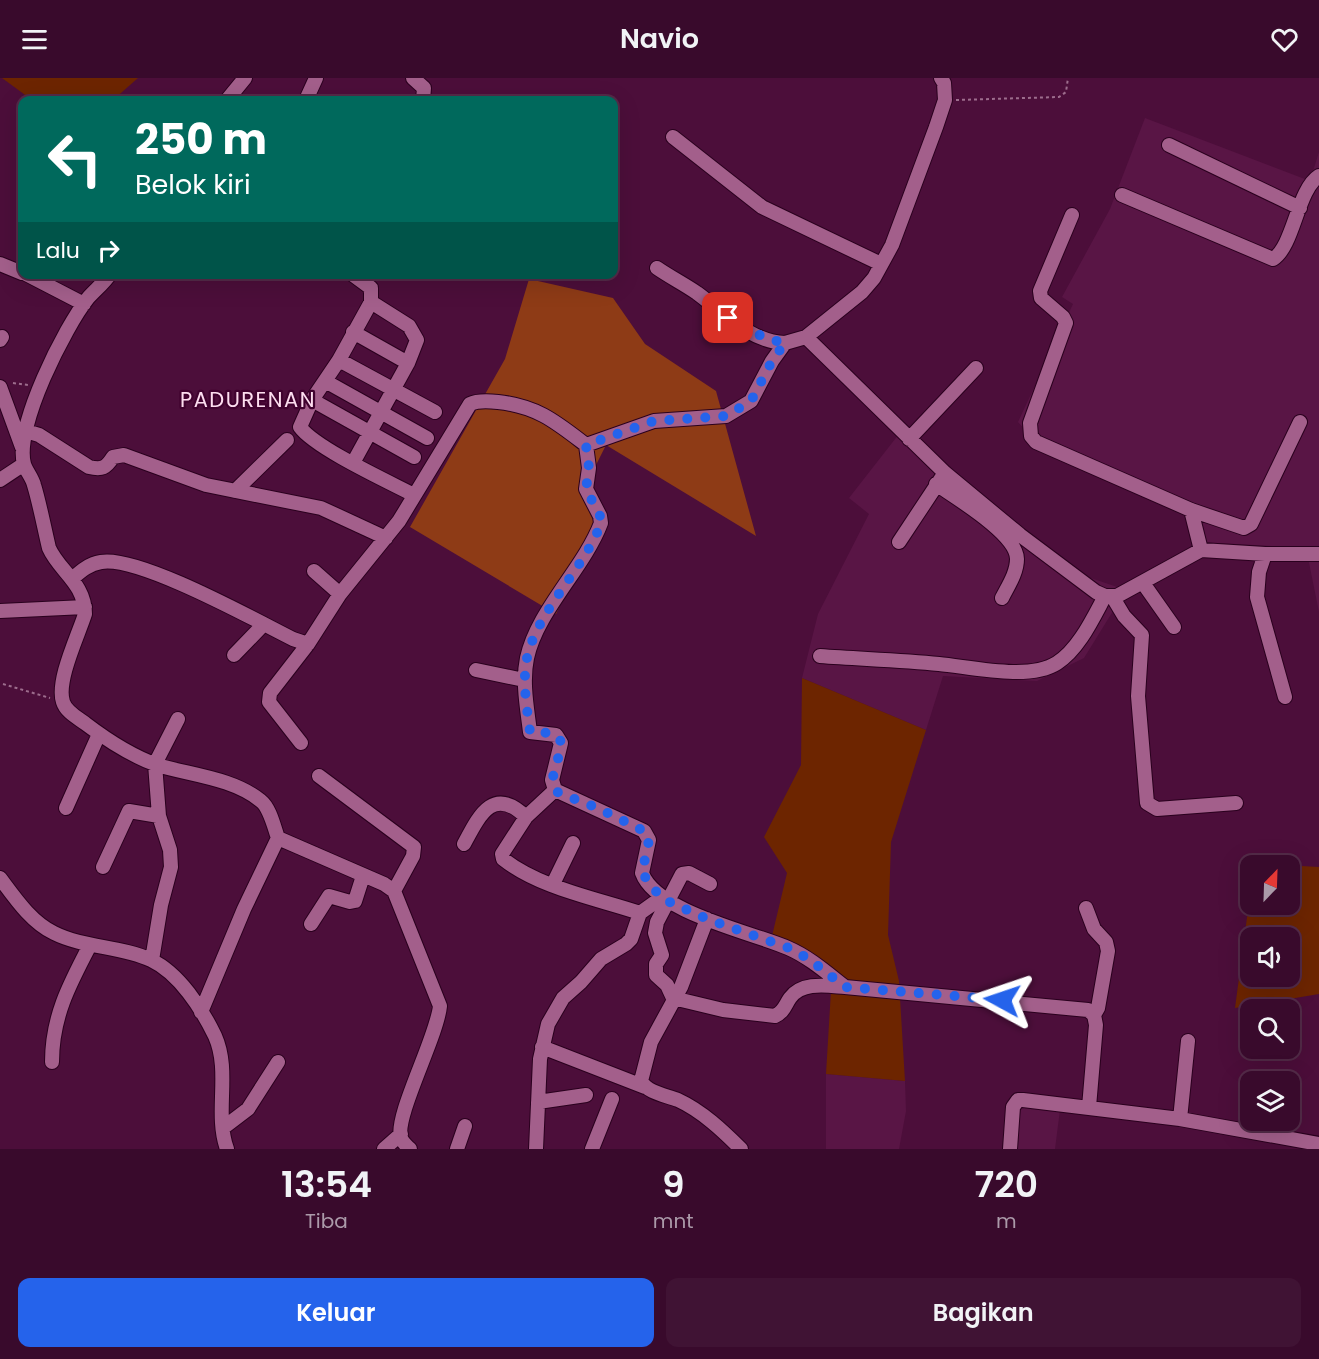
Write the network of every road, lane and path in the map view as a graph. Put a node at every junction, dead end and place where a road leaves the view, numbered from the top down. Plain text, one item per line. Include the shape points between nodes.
1 (245, 78) edge
2 (316, 78) edge
3 (413, 78) edge
4 (940, 78) edge
5 (1068, 78) edge
6 (230, 96) edge
7 (308, 96) edge
8 (423, 96) edge
9 (945, 100) junction
10 (673, 137) dead end
11 (1169, 145) dead end
12 (1319, 176) edge
13 (1122, 195) dead end
14 (1300, 208) junction
15 (1072, 215) dead end
16 (0, 264) edge
17 (881, 264) junction
18 (657, 268) dead end
19 (18, 272) edge
20 (34, 279) edge
21 (106, 279) edge
22 (359, 279) edge
23 (371, 302) junction
24 (84, 304) junction
25 (354, 332) junction
26 (806, 337) junction
27 (785, 343) junction
28 (339, 360) junction
29 (408, 363) junction
30 (976, 368) dead end
31 (325, 381) junction
32 (5, 385) edge
33 (40, 386) junction
34 (394, 389) junction
35 (312, 400) junction
36 (381, 412) junction
37 (435, 412) dead end
38 (1300, 422) dead end
39 (26, 431) junction
40 (370, 434) junction
41 (427, 438) dead end
42 (909, 439) junction
43 (287, 440) dead end
44 (586, 445) junction
45 (24, 456) junction
46 (414, 457) dead end
47 (353, 463) junction
48 (941, 479) junction
49 (0, 480) edge
50 (235, 490) junction
51 (414, 495) junction
52 (1191, 510) junction
53 (386, 538) junction
54 (899, 542) dead end
55 (1200, 550) junction
56 (1265, 554) junction
57 (1319, 554) edge
58 (314, 572) dead end
59 (73, 578) junction
60 (1143, 583) junction
61 (340, 594) junction
62 (1109, 596) junction
63 (1002, 598) dead end
64 (85, 607) junction
65 (0, 610) edge
66 (264, 624) junction
67 (1174, 627) dead end
68 (308, 644) junction
69 (234, 656) dead end
70 (820, 656) dead end
71 (476, 670) dead end
72 (524, 680) junction
73 (3, 684) dead end
74 (1285, 697) dead end
75 (63, 704) junction
76 (178, 719) dead end
77 (99, 734) junction
78 (301, 743) dead end
79 (155, 764) junction
80 (319, 776) dead end
81 (555, 790) junction
82 (1236, 803) dead end
83 (66, 808) dead end
84 (159, 816) junction
85 (526, 817) junction
86 (278, 838) junction
87 (573, 843) dead end
88 (464, 844) dead end
89 (103, 867) dead end
90 (363, 876) junction
91 (0, 878) edge
92 (710, 884) dead end
93 (553, 885) junction
94 (394, 891) junction
95 (664, 900) junction
96 (1086, 908) dead end
97 (640, 913) junction
98 (707, 919) junction
99 (311, 924) dead end
100 (90, 945) junction
101 (152, 960) junction
102 (845, 987) junction
103 (673, 998) junction
104 (201, 1012) junction
105 (1094, 1015) junction
106 (1188, 1041) dead end
107 (542, 1047) junction
108 (51, 1062) dead end
109 (278, 1062) dead end
110 (645, 1087) junction
111 (586, 1095) dead end
112 (612, 1099) dead end
113 (538, 1102) junction
114 (1089, 1107) junction
115 (1180, 1119) junction
116 (465, 1126) dead end
117 (223, 1128) junction
118 (401, 1134) junction
119 (1319, 1144) edge
120 (228, 1149) edge
121 (384, 1149) edge
122 (410, 1149) edge
123 (457, 1149) edge
124 (536, 1149) edge
125 (592, 1149) edge
126 (741, 1149) edge
127 (1010, 1149) edge

1 - 6 street
2 - 7 street
3 - 8 street via 424,88
4 - 9 street
5 - 9 path via 1066,92 1059,97
9 - 17 street via 895,237
10 - 17 street via 762,207
11 - 14 street
12 - 14 street via 1310,185
13 - 14 street via 1268,259 1277,256
15 - 52 street via 1040,291 1041,298 1066,323 1030,423 1031,436 1036,442
16 - 19 street
17 - 26 street via 862,292
18 - 27 street via 740,326
20 - 24 street
21 - 24 street
22 - 23 street via 371,288
23 - 25 street
23 - 29 street via 415,334 415,348
24 - 33 street
25 - 28 street
25 - 29 street
26 - 27 street
26 - 42 street
27 - 44 street via 751,401 726,416 654,421
28 - 31 street
28 - 34 street
29 - 34 street
30 - 42 street
31 - 35 street
31 - 36 street
32 - 33 path
32 - 45 street
33 - 39 street
34 - 36 street
34 - 37 street
35 - 40 street
35 - 47 street via 300,427
36 - 40 street
36 - 41 street
38 - 52 street via 1248,527
39 - 45 street
39 - 50 street via 89,467 106,467 113,457 124,455 206,485
40 - 46 street
40 - 47 street
42 - 48 street
43 - 50 street
44 - 51 street via 533,409 474,402
44 - 72 street via 586,489 601,523 542,624 528,656
45 - 49 street
45 - 59 street via 49,548
47 - 51 street
48 - 54 street
48 - 62 street via 1049,558
48 - 63 street via 1012,546 1017,557 1015,573
50 - 53 street via 321,508
51 - 53 street
52 - 55 street
53 - 61 street
55 - 56 street
55 - 60 street
56 - 57 street
56 - 74 street via 1257,597
58 - 61 street
59 - 64 street
59 - 66 street via 85,567 102,562 122,563 180,584
60 - 62 street
60 - 67 street
61 - 68 street
62 - 70 street via 1070,652 1056,664 1037,669 1003,671
62 - 82 street via 1142,635 1138,696 1147,803 1158,809
64 - 65 street
64 - 75 street via 65,674
66 - 68 street
66 - 69 street
68 - 78 street via 268,698
71 - 72 street
72 - 81 street via 530,732 555,734 561,743 553,771
73 - 75 path
75 - 77 street
76 - 79 street
77 - 79 street
77 - 83 street
79 - 84 street
79 - 86 street via 220,782 255,797 265,805
80 - 94 street via 414,847
81 - 85 street
81 - 95 street via 644,831 649,840 642,873
84 - 89 street via 129,811
84 - 101 street via 171,867
85 - 88 street via 518,809 503,804 489,807 482,811
85 - 93 street via 502,856
86 - 90 street
86 - 104 street
87 - 93 street
90 - 94 street
90 - 99 street via 355,901 328,897
91 - 100 street via 38,922 52,932
92 - 95 street via 689,873 682,874
93 - 97 street
94 - 118 street via 440,1006 439,1022 412,1088
95 - 97 street
95 - 98 street
95 - 103 street via 655,933 662,955 656,964 656,975
96 - 105 street via 1108,951
97 - 107 street via 631,939 601,959 563,998 548,1024
98 - 102 street via 789,948
98 - 103 street
100 - 101 street
100 - 108 street via 59,1012
101 - 104 street via 181,985
102 - 103 street via 804,988 775,1016 723,1010
102 - 105 street via 1075,1008
103 - 110 street via 645,1060 641,1081
104 - 117 street via 220,1053
105 - 114 street
106 - 115 street
107 - 110 street
107 - 113 street
109 - 117 street via 248,1109
110 - 126 street via 679,1101 722,1129
111 - 113 street
112 - 125 street
113 - 124 street
114 - 115 street
114 - 127 street via 1018,1100 1013,1107
115 - 119 street
116 - 123 street
117 - 120 street
118 - 121 street
118 - 122 street

